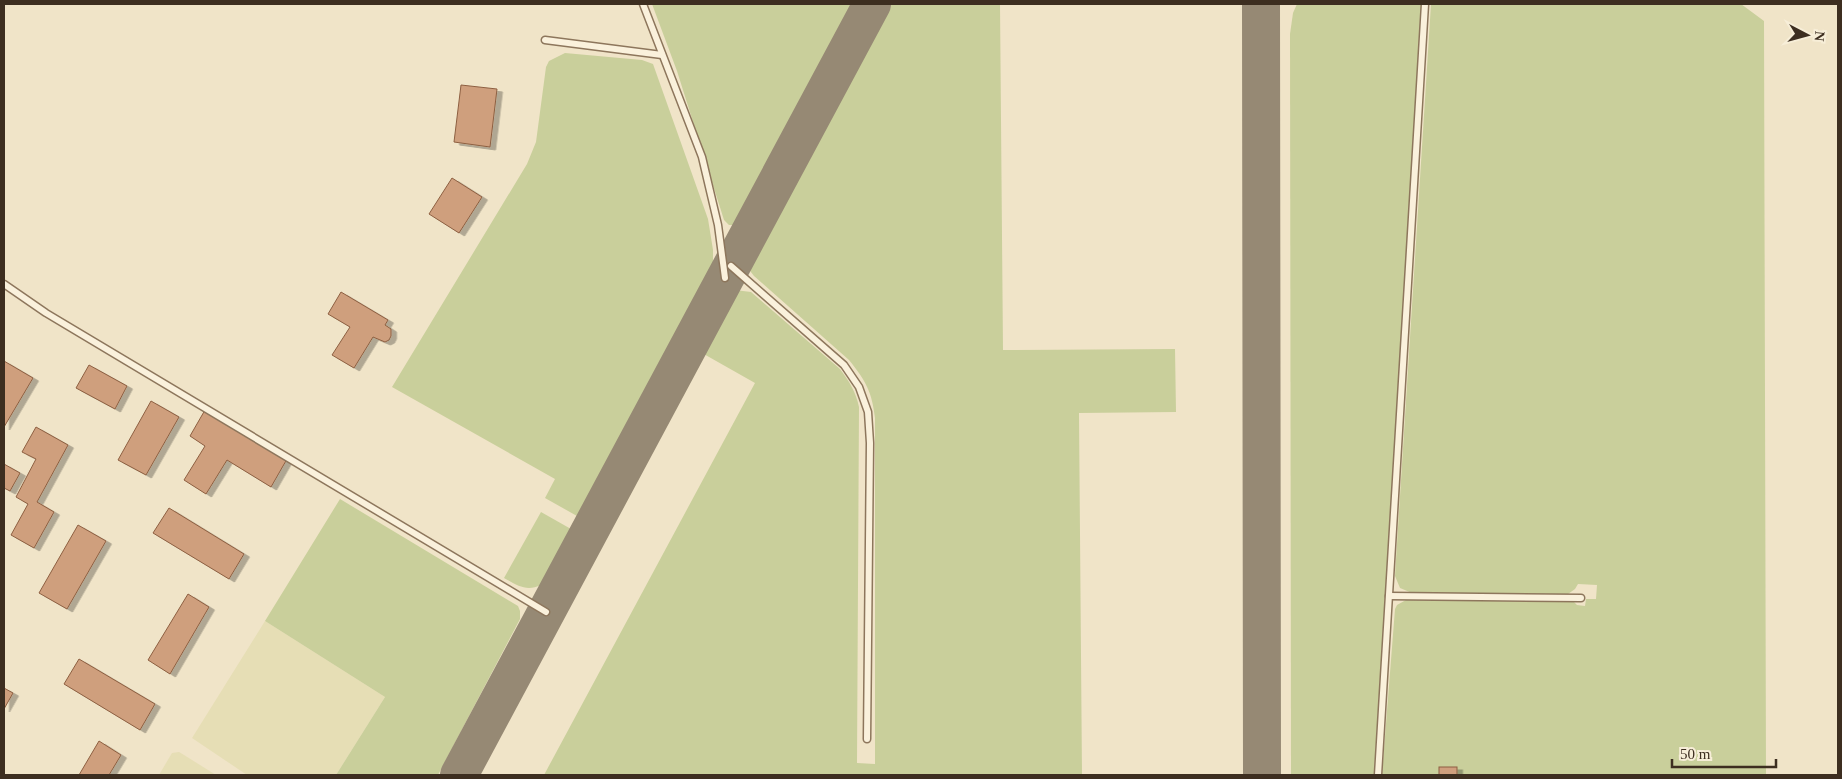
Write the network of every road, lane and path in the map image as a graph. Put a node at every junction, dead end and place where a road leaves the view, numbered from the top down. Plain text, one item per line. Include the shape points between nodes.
1 (643, 4) edge
2 (1425, 4) edge
3 (545, 40) dead end
4 (662, 55) junction
5 (731, 266) dead end
6 (725, 278) dead end
7 (4, 284) edge
8 (1389, 596) junction
9 (1581, 598) dead end
10 (546, 612) dead end
11 (867, 740) dead end
12 (1378, 775) edge

1 - 4 lane
2 - 8 lane
3 - 4 lane
4 - 6 lane via 702,157 718,225
5 - 11 lane via 844,365 859,387 868,412
7 - 10 lane via 46,313
8 - 9 lane
8 - 12 lane

